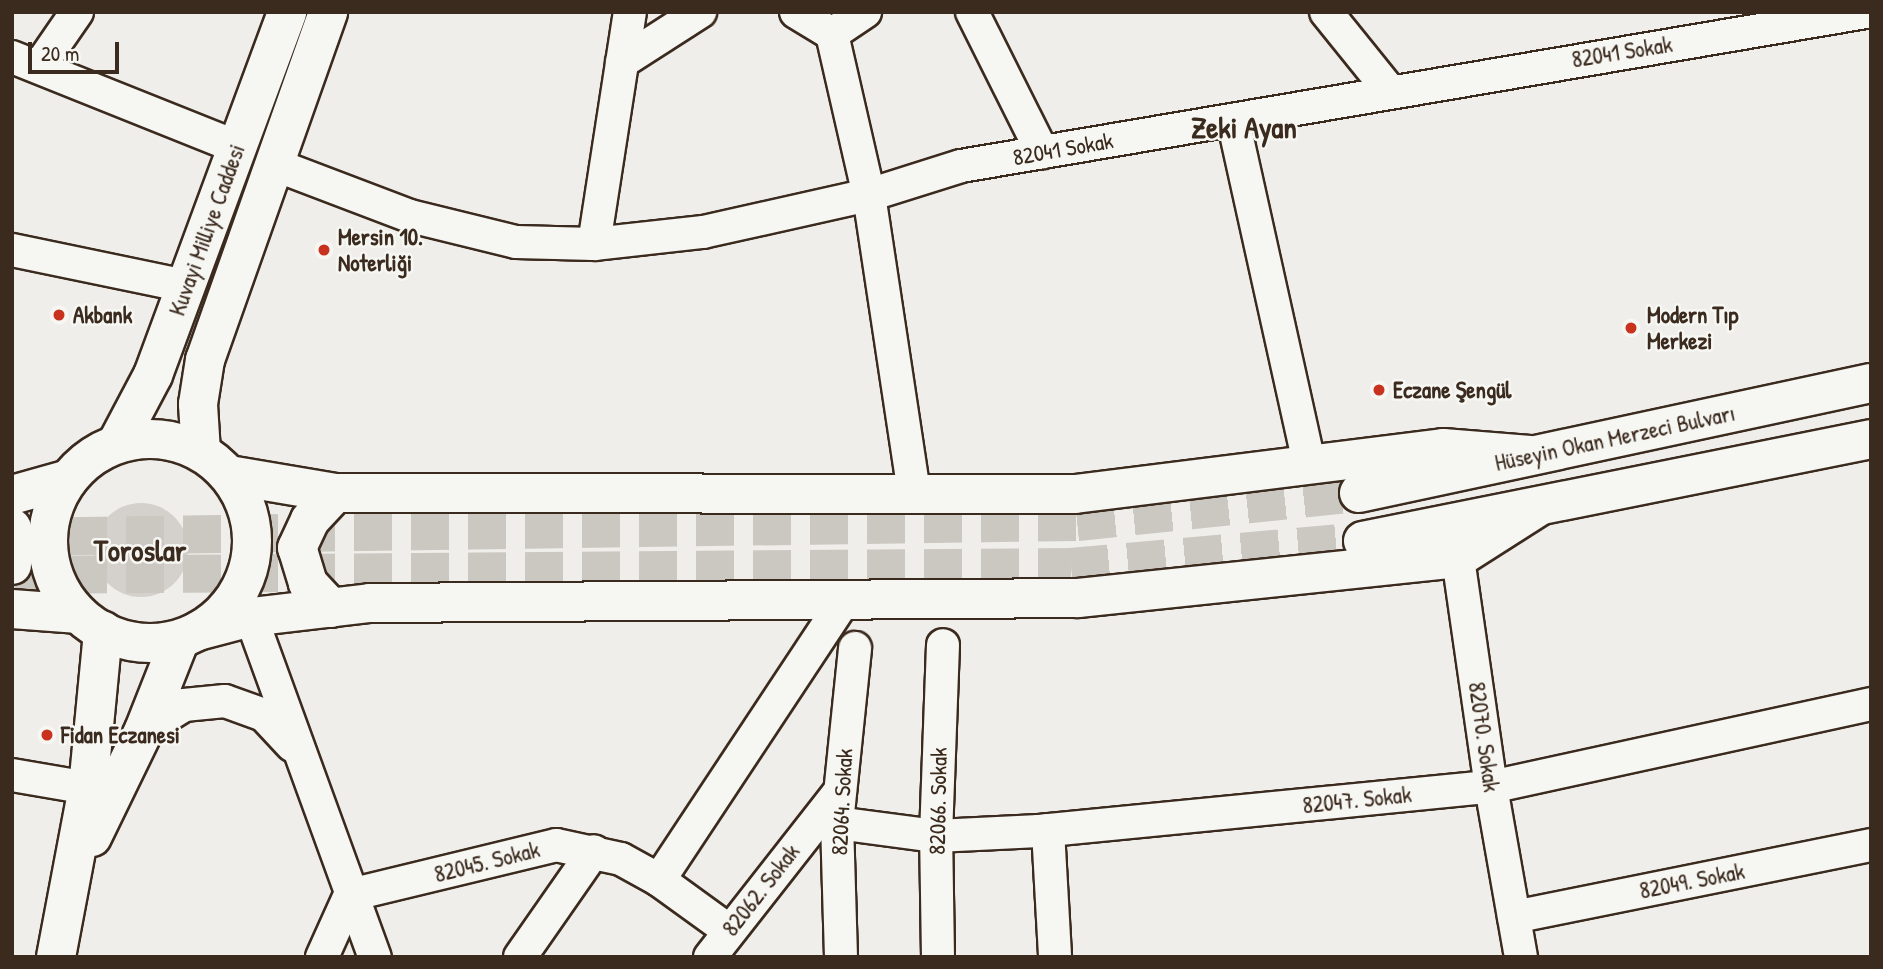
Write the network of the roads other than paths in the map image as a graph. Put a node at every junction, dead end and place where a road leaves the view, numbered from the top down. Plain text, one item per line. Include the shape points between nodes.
1 (77, 12) edge
2 (287, 12) edge
3 (328, 12) edge
4 (630, 12) edge
5 (700, 12) edge
6 (796, 12) edge
7 (865, 12) edge
8 (972, 12) edge
9 (1326, 12) edge
10 (1866, 12) edge
11 (1740, 22) edge
12 (832, 34) junction
13 (26, 62) edge
14 (622, 62) junction
15 (1389, 90) junction
16 (1233, 120) junction
17 (237, 147) junction
18 (1042, 152) junction
19 (273, 163) junction
20 (869, 195) junction
21 (594, 244) junction
22 (12, 250) edge
23 (186, 286) junction
24 (1871, 383) edge
25 (1871, 439) edge
26 (117, 443) junction
27 (1530, 456) junction
28 (215, 463) junction
29 (1309, 464) junction
30 (69, 479) junction
31 (335, 493) junction
32 (914, 493) junction
33 (1359, 493) tunnel mouth
34 (12, 495) edge
35 (1538, 507) junction
36 (12, 528) edge
37 (1363, 541) tunnel mouth
38 (1458, 558) junction
39 (12, 565) edge
40 (844, 600) junction
41 (331, 608) junction
42 (12, 609) edge
43 (251, 617) junction
44 (91, 622) junction
45 (189, 635) junction
46 (943, 645) dead end
47 (855, 648) dead end
48 (1871, 705) edge
49 (144, 730) junction
50 (299, 752) junction
51 (12, 775) edge
52 (1491, 786) junction
53 (88, 788) junction
54 (840, 791) junction
55 (837, 823) junction
56 (1048, 830) junction
57 (936, 836) junction
58 (1871, 845) edge
59 (594, 851) junction
60 (75, 870) junction
61 (659, 880) junction
62 (350, 895) junction
63 (1514, 917) junction
64 (728, 930) junction
65 (56, 957) edge
66 (322, 957) edge
67 (376, 957) edge
68 (520, 957) edge
69 (710, 957) edge
70 (841, 957) edge
71 (938, 957) edge
72 (1055, 957) edge
73 (1521, 957) edge

1 - 13 street
2 - 17 main road, Kuvayi Milliye Caddesi
3 - 19 main road, Kuvayi Milliye Caddesi
4 - 14 street
5 - 14 street
6 - 12 street
7 - 12 street
8 - 18 street
9 - 15 street
10 - 11 street, 82041 Sokak
11 - 15 street, 82041 Sokak
12 - 20 street
13 - 17 street
14 - 21 street
15 - 16 street, 82041 Sokak
16 - 18 street, 82041 Sokak
16 - 29 street
17 - 23 main road, Kuvayi Milliye Caddesi
18 - 20 street, 82041 Sokak via 961,166
19 - 21 street, 82041 Sokak via 410,216 516,242
19 - 28 main road, Kuvayi Milliye Caddesi via 205,360 198,404
20 - 21 street, 82041 Sokak via 703,232
20 - 32 street
22 - 23 street
23 - 26 main road, Kuvayi Milliye Caddesi via 153,375
24 - 27 main road, Hüseyin Okan Merzeci Bulvarı
25 - 35 main road
26 - 28 main road via 146,438 174,441
26 - 30 main road via 90,457
27 - 29 main road via 1443,448
27 - 33 main road, Hüseyin Okan Merzeci Bulvarı
28 - 31 main road
28 - 45 main road via 245,501 253,531 251,561 241,590 222,614
29 - 32 main road via 1075,494
30 - 34 main road
30 - 44 main road via 54,505 49,543 61,590
31 - 32 main road
31 - 41 main road via 310,520 297,548 308,583
35 - 37 main road
35 - 38 main road
36 - 39 main road
38 - 40 main road via 1078,598
38 - 52 street, 82070. Sokak
40 - 41 main road via 370,603
40 - 61 street
41 - 43 main road
42 - 44 main road
43 - 45 main road
43 - 50 street
44 - 45 main road via 153,646
44 - 53 main road
45 - 49 main road
46 - 57 street, 82066. Sokak
47 - 54 street, 82064. Sokak
48 - 52 street, 82047. Sokak
49 - 50 street via 184,705 225,701 264,716
49 - 60 main road
50 - 62 street
51 - 53 street
52 - 56 street, 82047. Sokak
52 - 63 street, 82070. Sokak
53 - 60 main road
54 - 55 street, 82064. Sokak
54 - 64 street, 82062. Sokak
55 - 57 street, 82047. Sokak
55 - 70 street, 82064. Sokak
56 - 57 street, 82047. Sokak
56 - 72 street
57 - 71 street, 82066. Sokak
58 - 63 street, 82049. Sokak
59 - 61 street, 82045. Sokak
59 - 62 street, 82045. Sokak via 556,845
59 - 68 street
60 - 65 main road
61 - 64 street, 82045. Sokak
62 - 66 street
62 - 67 street
63 - 73 street, 82070. Sokak
64 - 69 street, 82062. Sokak

